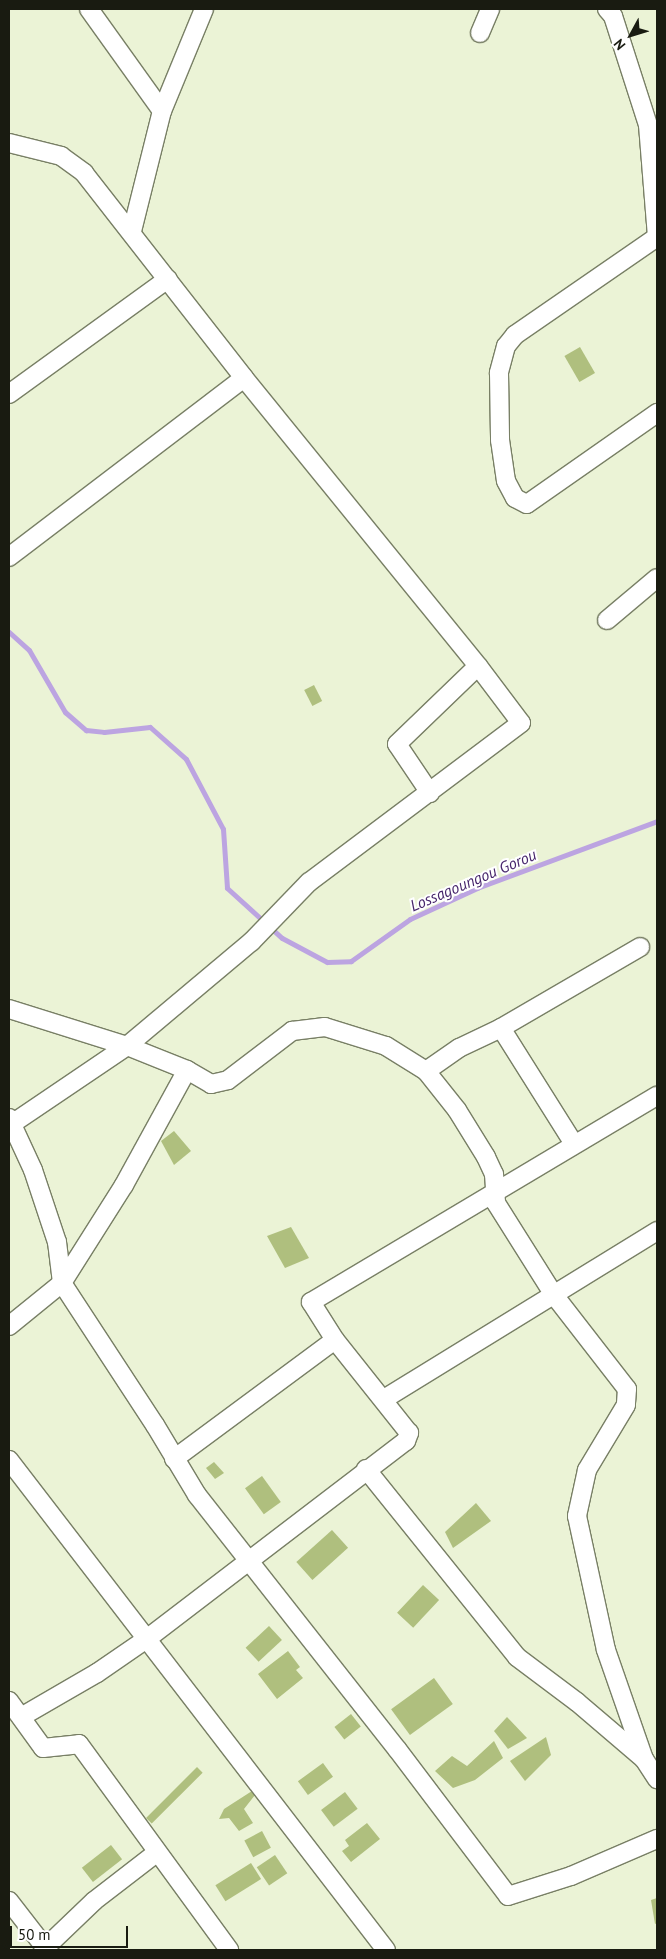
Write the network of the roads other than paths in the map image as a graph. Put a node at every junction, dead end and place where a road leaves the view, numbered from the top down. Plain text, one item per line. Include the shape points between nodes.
1 (89, 9) edge
2 (204, 9) edge
3 (490, 9) edge
4 (607, 9) edge
5 (480, 33) dead end
6 (162, 111) junction
7 (9, 143) edge
8 (132, 231) junction
9 (657, 238) edge
10 (168, 279) junction
11 (244, 378) junction
12 (9, 394) edge
13 (657, 413) edge
14 (9, 557) edge
15 (657, 578) edge
16 (607, 620) dead end
17 (478, 666) junction
18 (430, 793) junction
19 (640, 947) dead end
20 (9, 1009) edge
21 (501, 1028) junction
22 (127, 1046) junction
23 (187, 1070) junction
24 (426, 1071) junction
25 (657, 1096) edge
26 (10, 1123) edge
27 (574, 1144) junction
28 (493, 1192) junction
29 (657, 1230) edge
30 (62, 1283) junction
31 (554, 1295) junction
32 (9, 1326) edge
33 (335, 1340) junction
34 (384, 1399) junction
35 (174, 1459) junction
36 (9, 1460) edge
37 (366, 1470) junction
38 (248, 1562) junction
39 (148, 1638) junction
40 (9, 1701) edge
41 (21, 1717) junction
42 (644, 1759) junction
43 (657, 1780) edge
44 (657, 1838) edge
45 (156, 1853) junction
46 (9, 1901) edge
47 (46, 1949) edge
48 (229, 1950) edge
49 (386, 1950) edge

1 - 6 street
2 - 6 street
3 - 5 street
4 - 9 street via 648,125
6 - 8 street
7 - 8 street via 61,156 84,173
8 - 10 street
9 - 13 street via 515,335 506,346 499,373 500,440 506,481 515,498 526,504
10 - 11 street
10 - 12 street
11 - 14 street
11 - 17 street
15 - 16 street
17 - 18 street via 397,744
17 - 18 street via 521,723
18 - 22 street via 294,895 251,942
19 - 21 street
20 - 22 street
21 - 24 street via 460,1048
21 - 27 street
22 - 23 street
22 - 26 street
23 - 24 street via 212,1084 228,1080 292,1031 325,1027 386,1046
23 - 30 street via 124,1185
24 - 28 street via 457,1110 486,1157 494,1174
25 - 27 street
26 - 30 street via 33,1170 57,1242
27 - 28 street
28 - 31 street via 496,1203
28 - 33 street via 311,1302
29 - 31 street
30 - 32 street
30 - 35 street
31 - 34 street
31 - 42 street via 627,1389 626,1405 587,1470 577,1516 606,1650
33 - 34 street
33 - 35 street
34 - 37 street via 409,1433 406,1441
35 - 38 street
36 - 39 street
37 - 38 street
37 - 42 street via 517,1657
38 - 39 street
38 - 44 street via 397,1749 508,1896 572,1876
39 - 41 street via 97,1673
39 - 49 street
40 - 41 street
41 - 45 street via 43,1748 79,1744
42 - 43 street
45 - 47 street via 94,1901
45 - 48 street
46 - 47 street

